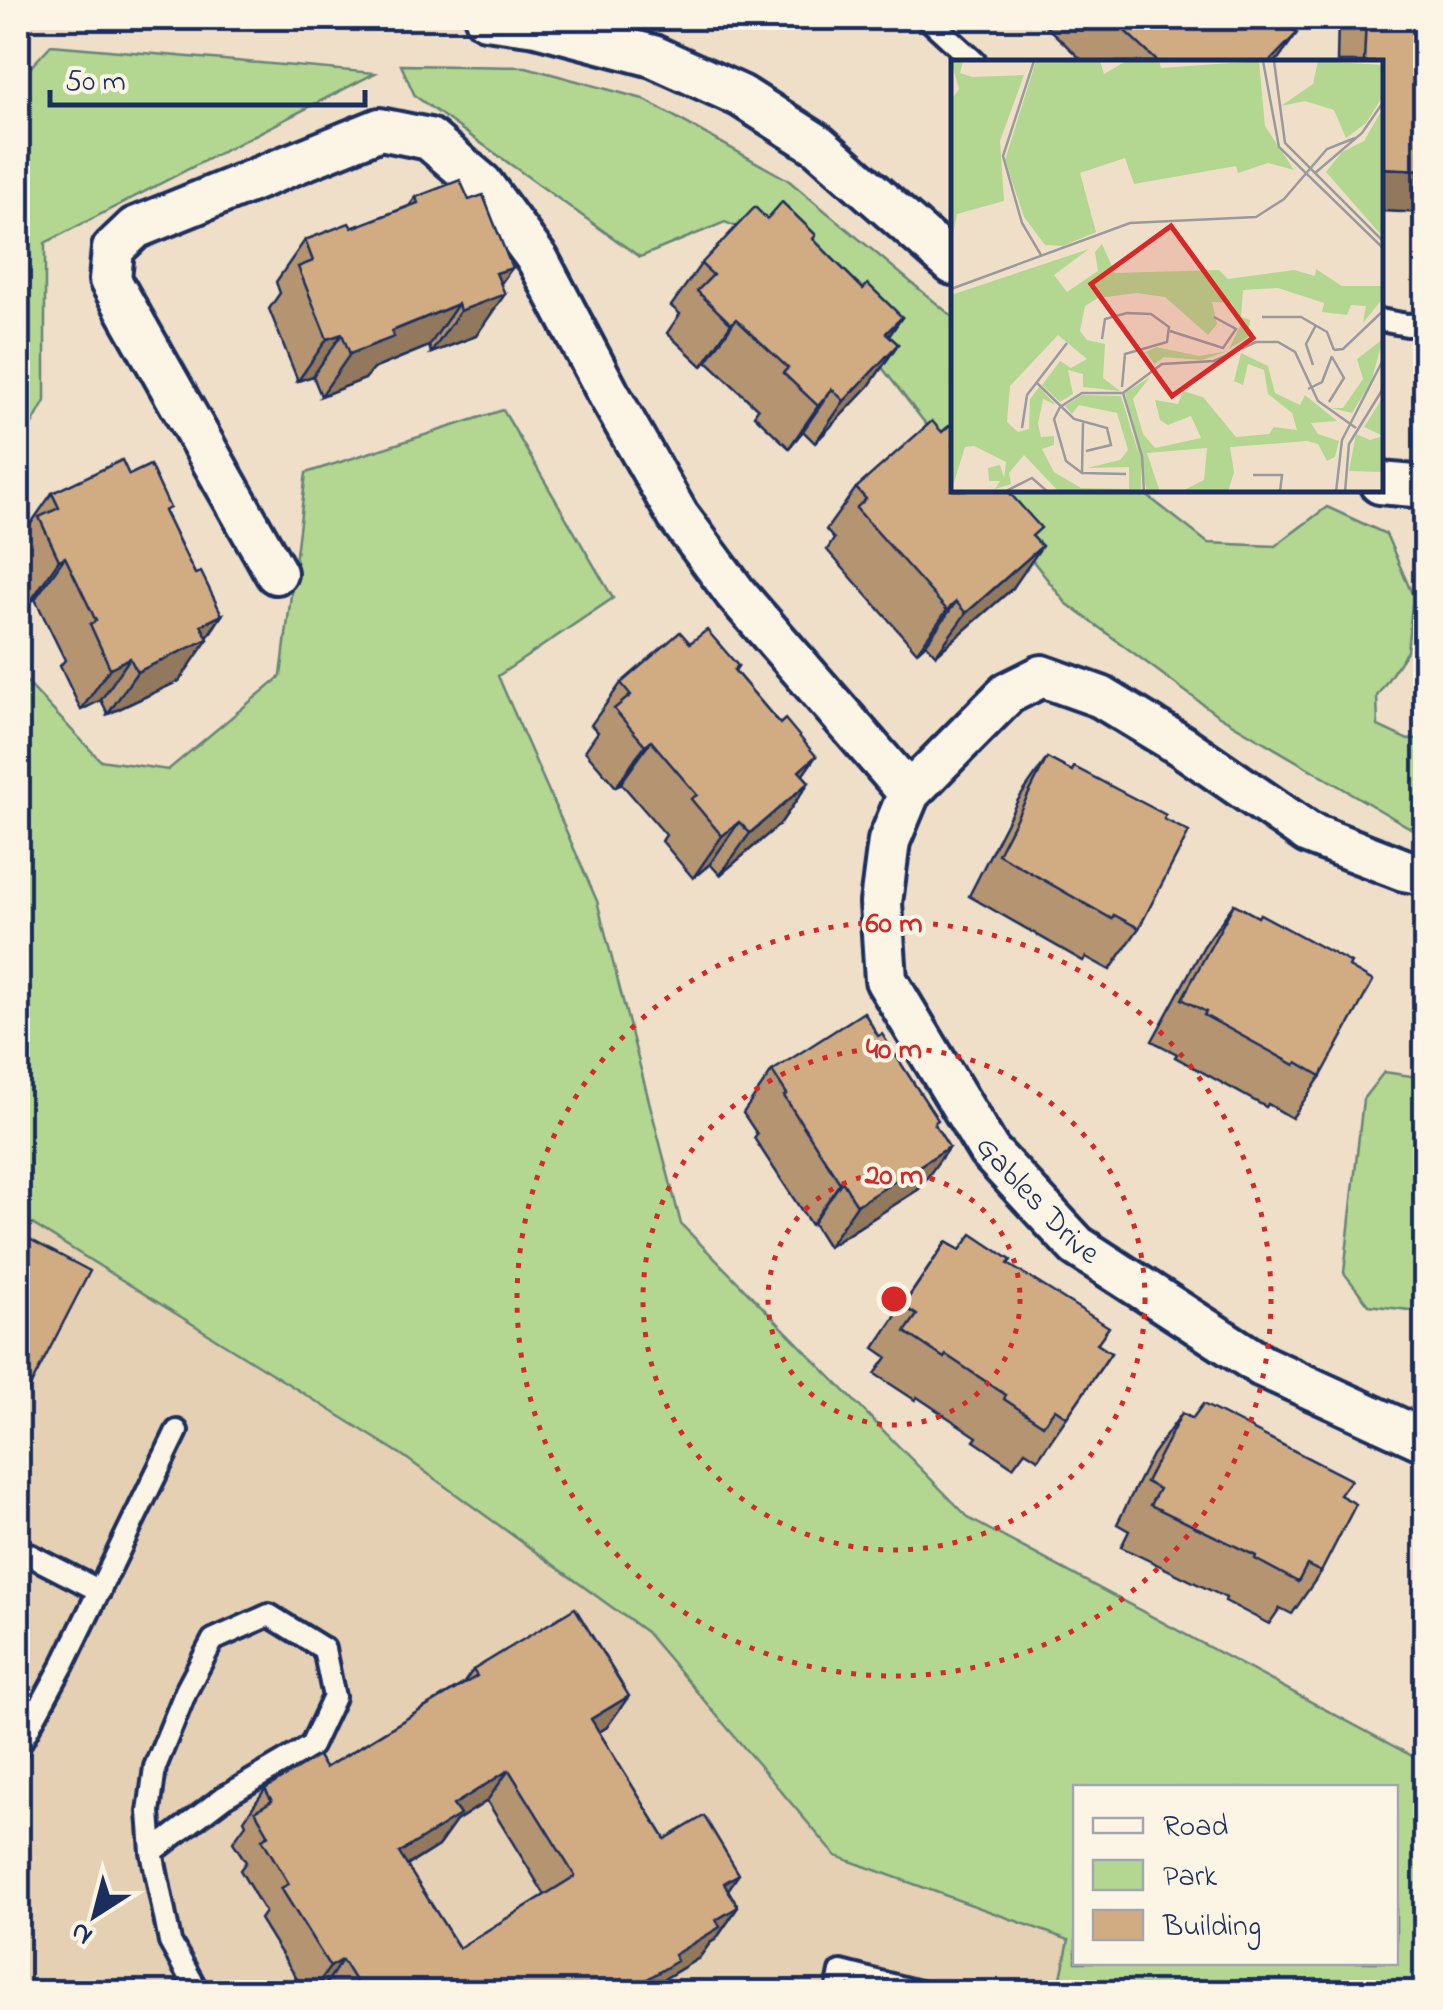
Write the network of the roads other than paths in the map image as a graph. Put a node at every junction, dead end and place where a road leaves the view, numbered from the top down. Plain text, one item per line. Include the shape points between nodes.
1 (486, 18) edge
2 (927, 18) edge
3 (973, 60) edge
4 (951, 262) edge
5 (1383, 320) edge
6 (1426, 324) edge
7 (1383, 483) edge
8 (1426, 487) edge
9 (276, 573) dead end
10 (909, 792) junction
11 (1426, 874) edge
12 (177, 1432) dead end
13 (1426, 1442) edge
14 (18, 1549) edge
15 (100, 1591) junction
16 (18, 1747) edge
17 (152, 1852) junction
18 (198, 1992) edge
19 (838, 1992) edge
20 (919, 1992) edge

1 - 4 street via 652,56 741,96 818,144
2 - 3 lane
5 - 6 lane
7 - 8 street
9 - 10 street via 110,280 114,249 135,228 380,129 430,138 482,184 538,260 678,516 736,594
10 - 11 street, Gables Drive via 1008,694 1042,676 1100,697 1308,834
10 - 13 street, Gables Drive via 889,841 880,903 886,980 989,1152 1076,1246 1262,1366
12 - 15 lane
14 - 15 lane
15 - 16 lane
17 - 17 lane via 311,1746 334,1697 324,1649 269,1615 214,1640 155,1768
17 - 18 lane via 170,1942
19 - 20 lane via 841,1972

